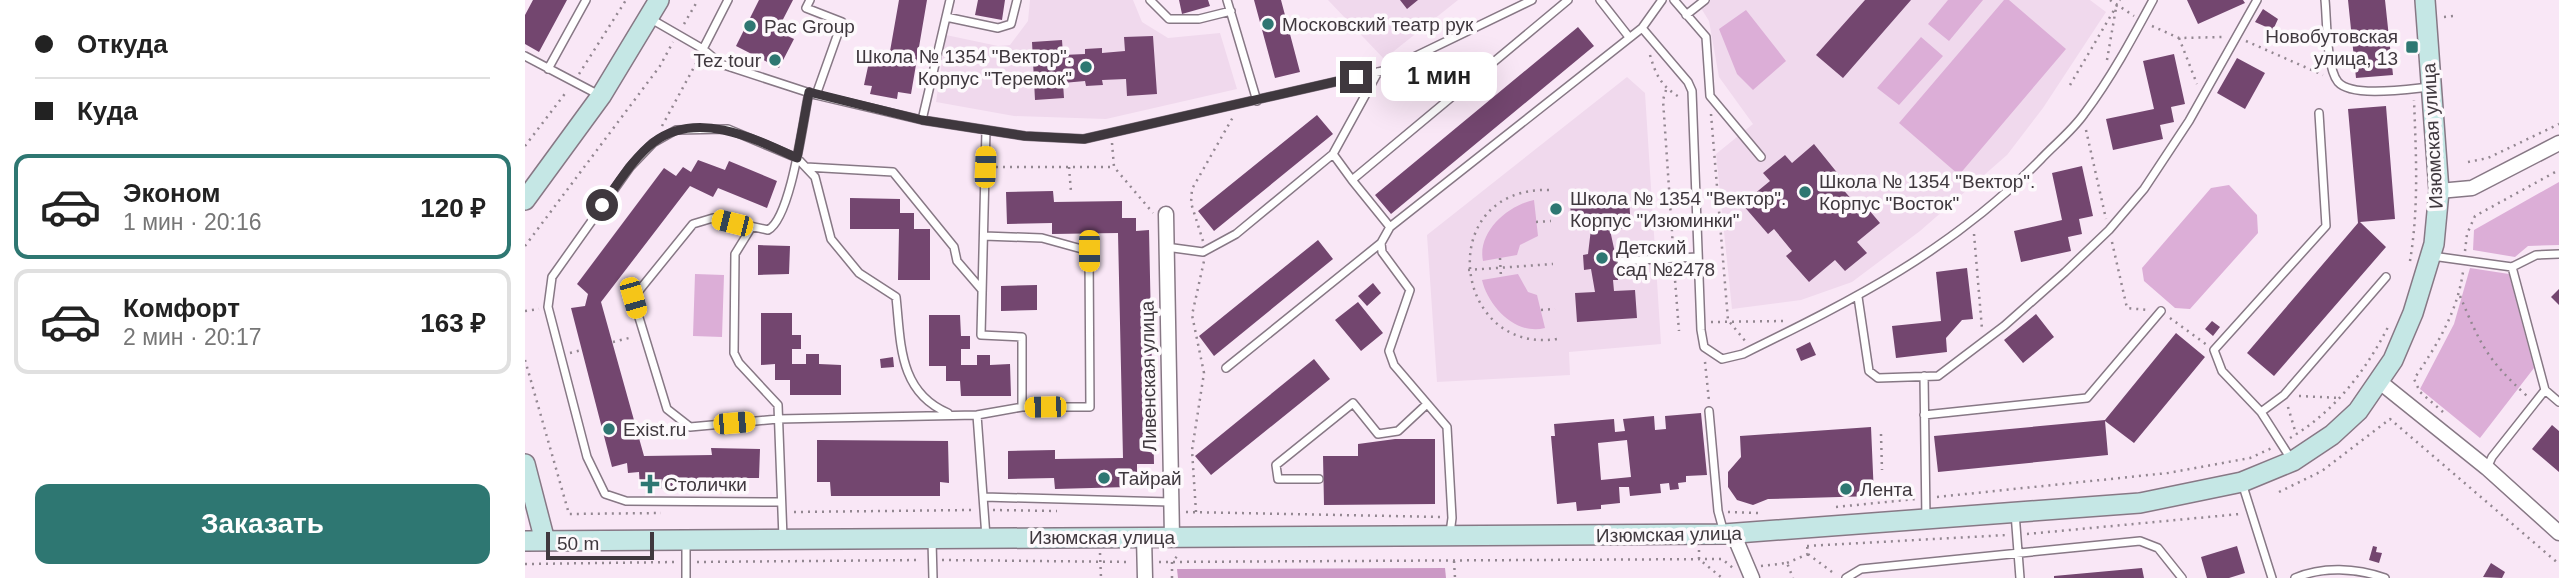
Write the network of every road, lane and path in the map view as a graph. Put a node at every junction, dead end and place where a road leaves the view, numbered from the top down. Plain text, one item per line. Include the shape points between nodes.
1 (586, 0) edge
2 (659, 0) edge
3 (698, 0) edge
4 (728, 0) edge
5 (810, 0) edge
6 (950, 0) edge
7 (1017, 0) edge
8 (1150, 0) edge
9 (1227, 0) edge
10 (1532, 0) edge
11 (1568, 0) edge
12 (1599, 0) edge
13 (1662, 0) edge
14 (1674, 0) edge
15 (1705, 0) edge
16 (2111, 0) edge
17 (2120, 0) edge
18 (2153, 0) edge
19 (2257, 0) edge
20 (2325, 0) edge
21 (2425, 0) edge
22 (2117, 5) junction
23 (1231, 11) junction
24 (1686, 15) junction
25 (946, 17) junction
26 (650, 18) junction
27 (2141, 21) junction
28 (1642, 28) junction
29 (678, 34) junction
30 (1629, 37) junction
31 (2179, 38) dead end
32 (1647, 45) dead end
33 (703, 49) junction
34 (525, 56) edge
35 (548, 68) junction
36 (1378, 72) junction
37 (2070, 85) dead end
38 (2422, 88) junction
39 (2101, 89) junction
40 (1666, 90) junction
41 (812, 94) junction
42 (601, 96) junction
43 (1710, 96) junction
44 (2202, 98) junction
45 (1257, 101) junction
46 (1687, 102) dead end
47 (1240, 105) junction
48 (2319, 113) dead end
49 (2083, 116) junction
50 (922, 120) junction
51 (2559, 124) edge
52 (986, 130) junction
53 (1111, 133) junction
54 (653, 143) junction
55 (2559, 143) edge
56 (1333, 154) junction
57 (1761, 157) dead end
58 (797, 158) junction
59 (2468, 162) dead end
60 (806, 167) junction
61 (985, 167) junction
62 (1069, 167) junction
63 (1114, 167) junction
64 (2559, 170) edge
65 (1352, 180) junction
66 (1549, 190) dead end
67 (2438, 191) junction
68 (1071, 192) dead end
69 (525, 200) edge
70 (1551, 221) dead end
71 (1166, 222) joint
72 (1536, 222) dead end
73 (1972, 222) junction
74 (1390, 227) junction
75 (751, 228) junction
76 (2109, 230) junction
77 (984, 236) junction
78 (1381, 243) junction
79 (525, 246) edge
80 (1165, 247) junction
81 (1206, 250) junction
82 (2559, 254) edge
83 (2431, 256) junction
84 (1697, 257) junction
85 (1500, 258) dead end
86 (1674, 258) junction
87 (1621, 261) dead end
88 (2464, 261) junction
89 (1553, 264) dead end
90 (2512, 267) junction
91 (1501, 268) junction
92 (1468, 270) junction
93 (2406, 273) dead end
94 (1501, 277) dead end
95 (2386, 278) dead end
96 (982, 289) junction
97 (2460, 294) junction
98 (1858, 297) junction
99 (1555, 309) dead end
100 (1541, 310) dead end
101 (2161, 311) junction
102 (1728, 320) junction
103 (2391, 320) dead end
104 (1811, 321) junction
105 (1701, 323) junction
106 (1679, 331) dead end
107 (644, 335) junction
108 (1557, 339) dead end
109 (613, 342) dead end
110 (1983, 342) junction
111 (1704, 347) junction
112 (1752, 349) junction
113 (2214, 350) junction
114 (1226, 368) dead end
115 (1924, 376) junction
116 (2414, 379) dead end
117 (2380, 383) junction
118 (2545, 390) junction
119 (2284, 395) junction
120 (2341, 398) junction
121 (2559, 402) edge
122 (2535, 403) junction
123 (1427, 404) junction
124 (1022, 408) junction
125 (1710, 411) joint
126 (2261, 412) junction
127 (950, 414) junction
128 (977, 415) junction
129 (1924, 415) junction
130 (778, 419) junction
131 (1881, 434) dead end
132 (2296, 435) junction
133 (2280, 444) junction
134 (2293, 461) junction
135 (525, 464) edge
136 (2487, 468) junction
137 (1882, 470) dead end
138 (1319, 479) dead end
139 (2242, 482) junction
140 (2279, 492) dead end
141 (984, 497) junction
142 (1925, 498) junction
143 (781, 502) junction
144 (1170, 502) junction
145 (1832, 508) dead end
146 (1718, 511) junction
147 (1196, 512) dead end
148 (2251, 512) junction
149 (2015, 513) junction
150 (1761, 514) dead end
151 (1926, 519) junction
152 (2559, 533) edge
153 (1728, 534) junction
154 (2017, 535) junction
155 (932, 537) junction
156 (986, 537) junction
157 (1144, 537) junction
158 (1172, 537) junction
159 (1449, 537) junction
160 (686, 538) junction
161 (782, 538) junction
162 (535, 541) edge
163 (1808, 546) dead end
164 (1808, 554) dead end
165 (2019, 554) junction
166 (932, 560) junction
167 (1454, 561) junction
168 (686, 562) junction
169 (1145, 562) junction
170 (525, 564) edge
171 (2559, 564) edge
172 (1749, 573) edge
173 (686, 578) edge
174 (933, 578) edge
175 (1145, 578) edge
176 (1455, 578) edge
177 (1793, 578) edge
178 (1841, 578) edge
179 (1846, 578) edge
180 (2020, 578) edge
181 (2182, 578) edge
182 (2272, 578) edge
183 (2295, 578) edge
184 (2385, 578) edge

1 - 35 lane
2 - 26 street
3 - 29 path
4 - 33 lane
5 - 41 lane via 806,8 842,22
6 - 25 lane
7 - 25 lane via 1011,24 998,28
8 - 23 lane via 1169,19 1199,19
9 - 23 lane
10 - 36 lane
11 - 65 lane
12 - 30 lane
13 - 28 lane
14 - 24 lane
15 - 24 lane
16 - 22 path
17 - 22 path
18 - 27 lane
19 - 44 lane
20 - 38 lane via 2331,64 2338,82 2354,91
21 - 38 street, Изюмская улица
22 - 27 path
22 - 37 path
22 - 39 path
23 - 45 lane
24 - 43 lane via 1706,37
25 - 50 lane
26 - 29 lane
26 - 42 street
27 - 39 lane
28 - 30 lane
28 - 84 lane via 1692,91
29 - 33 lane
29 - 79 path via 660,66
30 - 74 lane
31 - 44 path
32 - 40 path
33 - 41 lane via 721,64
33 - 54 path
34 - 35 lane
35 - 42 lane
36 - 45 lane
36 - 56 lane
38 - 67 street, Изюмская улица
38 - 93 path via 2415,229
39 - 49 lane
40 - 46 path
40 - 86 path
41 - 50 lane
41 - 58 lane
42 - 69 street
43 - 57 lane
43 - 102 path
44 - 76 lane via 2144,189
45 - 47 lane
47 - 53 lane
47 - 81 path via 1192,189 1191,203
48 - 113 lane via 2326,226
49 - 73 lane
49 - 76 path
50 - 52 lane
51 - 59 path via 2488,158
52 - 53 lane via 1084,139
52 - 61 lane
53 - 63 path
54 - 58 lane via 676,130 728,129
54 - 143 lane via 630,167 552,277 548,307 587,457 605,494 626,501
55 - 67 street via 2472,188
56 - 65 lane
56 - 81 lane via 1236,234
58 - 60 lane
58 - 75 lane via 780,221 768,230
60 - 96 lane via 893,172
60 - 127 lane via 815,177 831,239 859,273 896,297 904,370 932,406
61 - 62 path
61 - 77 lane
62 - 63 path
62 - 68 path
63 - 71 path
64 - 88 path via 2475,216
65 - 74 lane
66 - 92 path via 1518,193 1489,213 1474,233
67 - 83 street, Изюмская улица
70 - 72 path
71 - 80 street, Ливенская улица
73 - 98 lane via 1907,269
73 - 110 path
74 - 78 lane
75 - 107 lane via 703,219 684,231 633,298
75 - 130 lane via 736,254 734,353 778,405
76 - 101 path via 2127,308
76 - 110 lane
77 - 96 lane
77 - 124 lane via 1042,238 1089,251 1090,407
78 - 114 lane
78 - 123 lane via 1382,252 1410,290 1389,351 1394,365
80 - 81 lane
80 - 144 street, Ливенская улица
81 - 147 path via 1192,315 1204,373 1192,450
82 - 90 lane via 2536,255
83 - 88 lane
83 - 117 street, Изюмская улица via 2413,313
84 - 86 lane
84 - 105 lane
85 - 91 path
86 - 87 lane
86 - 106 path
88 - 90 lane
88 - 97 path
89 - 91 path
90 - 118 lane
91 - 92 path
91 - 94 path
92 - 108 path via 1481,304 1500,325 1525,339
95 - 119 lane
96 - 124 lane via 981,335 1022,337
97 - 116 path via 2443,336
97 - 122 path via 2483,350
98 - 104 lane
98 - 115 lane via 1869,371 1878,378
99 - 100 path
101 - 113 path
101 - 129 lane via 2087,398
102 - 104 path
102 - 105 path
102 - 112 path
103 - 120 path
104 - 112 lane
105 - 111 lane
107 - 109 path
107 - 130 lane via 667,409 678,420 690,427
110 - 115 lane via 1938,376
111 - 112 lane via 1722,359
111 - 125 path
113 - 126 lane via 2221,371
115 - 129 lane
117 - 134 street, Изюмская улица via 2340,428
117 - 136 street
118 - 121 lane
118 - 122 lane
119 - 120 path
119 - 126 lane
119 - 132 path
120 - 132 path
122 - 136 lane
123 - 138 lane via 1398,431 1378,434 1353,403 1276,465 1278,479
123 - 159 lane via 1447,427
124 - 128 lane
125 - 146 lane
126 - 133 lane
127 - 128 lane
127 - 130 lane
128 - 141 lane
129 - 142 lane
130 - 143 lane
131 - 137 path
132 - 133 path
133 - 134 lane
133 - 142 path via 2250,458 2168,474
134 - 139 street, Изюмская улица
135 - 162 street
136 - 152 street
139 - 148 lane
139 - 149 street, Изюмская улица via 2140,503
140 - 171 path via 2322,471 2391,419
141 - 144 lane
141 - 156 lane
142 - 145 path
142 - 151 lane
143 - 161 lane
144 - 158 street, Ливенская улица
146 - 150 path
146 - 153 lane
148 - 154 path
148 - 182 lane
149 - 151 street, Изюмская улица
149 - 154 lane
151 - 153 street, Изюмская улица
153 - 159 street, Изюмская улица
153 - 172 street
154 - 163 path
154 - 165 lane
155 - 156 street, Изюмская улица
155 - 161 street, Изюмская улица
155 - 166 lane
156 - 157 street, Изюмская улица
157 - 158 street, Изюмская улица
157 - 169 street
158 - 159 street, Изюмская улица
160 - 161 street, Изюмская улица
160 - 162 street, Изюмская улица
160 - 168 lane
164 - 178 path
165 - 179 lane via 1861,569
165 - 180 lane
165 - 181 lane via 2140,541 2158,548
166 - 168 path
166 - 169 path
166 - 174 lane
167 - 169 path
167 - 172 path via 1721,559
167 - 176 path
168 - 170 path
168 - 173 lane
169 - 175 street
172 - 177 path via 1787,563
183 - 184 lane via 2315,569 2367,572

